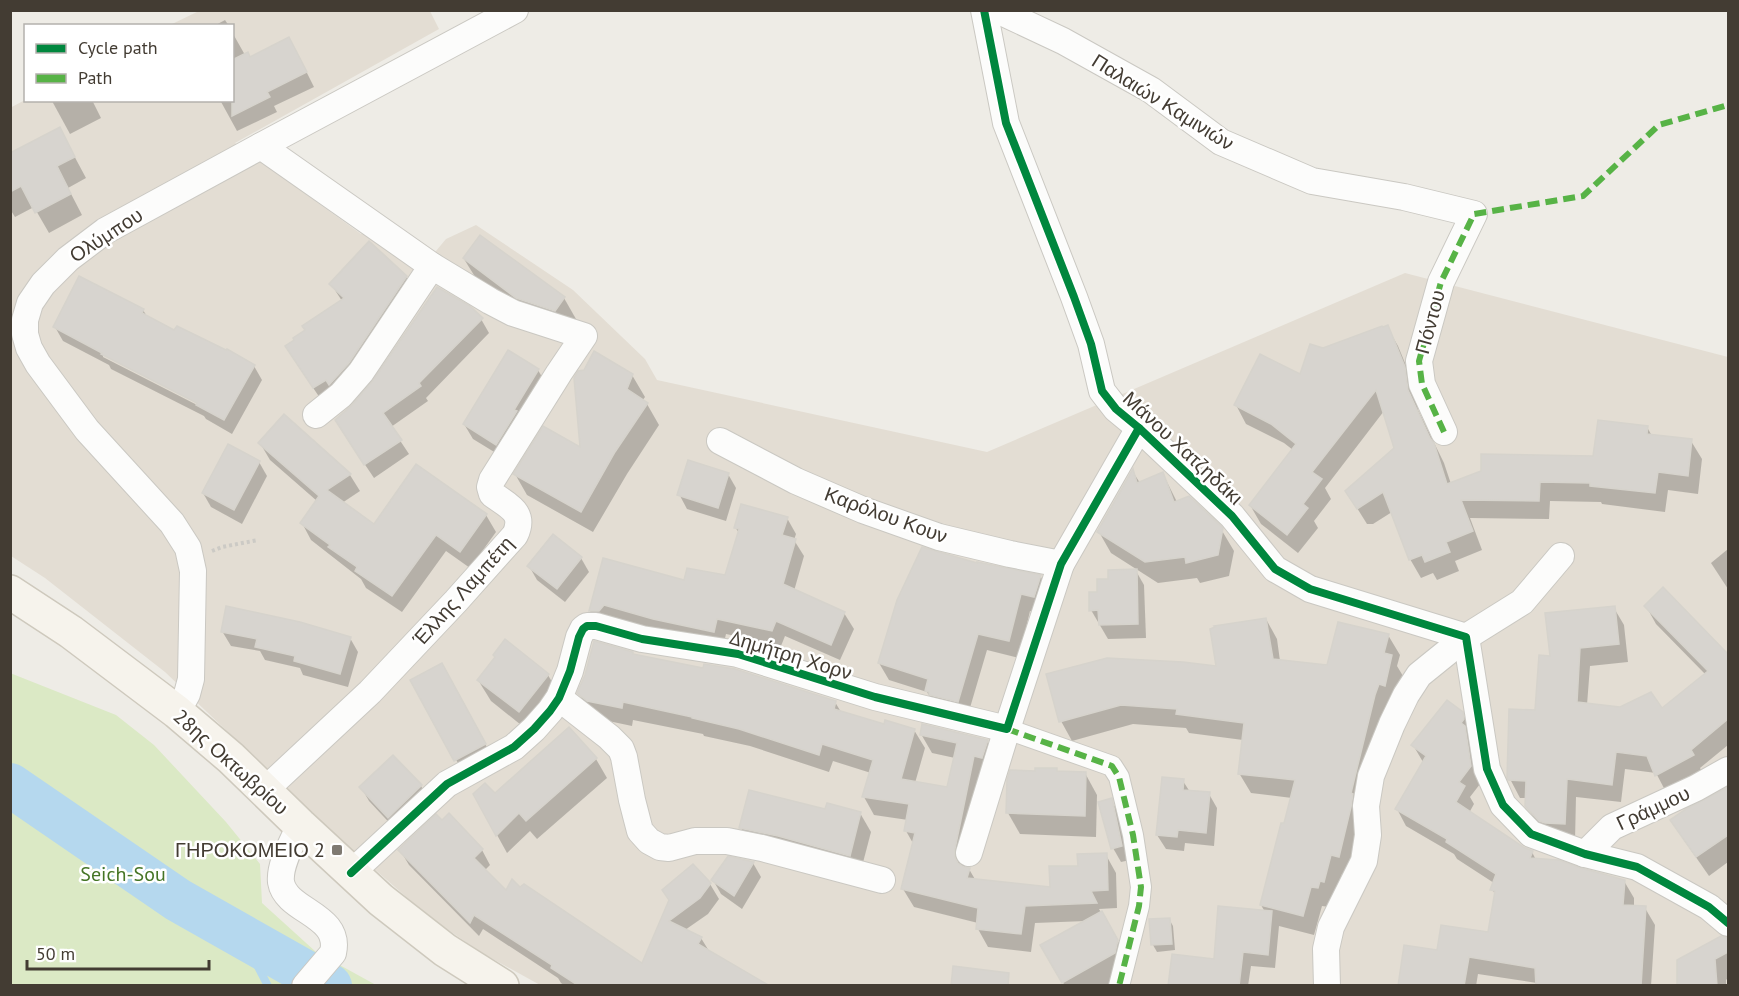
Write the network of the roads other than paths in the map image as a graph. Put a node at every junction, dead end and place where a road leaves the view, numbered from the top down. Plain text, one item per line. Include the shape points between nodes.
1 (515, 10) edge
2 (984, 10) edge
3 (997, 10) edge
4 (261, 146) junction
5 (1474, 214) joint
6 (432, 266) junction
7 (316, 415) dead end
8 (1139, 428) junction
9 (1443, 432) dead end
10 (720, 441) dead end
11 (1561, 556) dead end
12 (1061, 564) junction
13 (10, 592) edge
14 (1466, 636) junction
15 (559, 698) junction
16 (177, 712) junction
17 (1007, 729) junction
18 (1728, 770) edge
19 (265, 790) junction
20 (300, 825) junction
21 (969, 854) dead end
22 (1585, 854) junction
23 (351, 873) junction
24 (882, 880) dead end
25 (1728, 923) edge
26 (305, 986) edge
27 (502, 986) edge
28 (1119, 986) edge
29 (1327, 986) edge

1 - 4 street, Ολύμπου
2 - 8 street, Μάνου Χατζηδάκι via 1006,123 1091,344 1102,391 1116,410
3 - 5 street, Παλαιών Καμινιών via 1151,90 1221,142 1302,177
4 - 6 street
4 - 16 street, Ολύμπου via 87,244 39,289 25,320 26,342 38,364 87,430 185,541 193,579 191,679 188,694
5 - 9 street, Πόντου via 1441,282 1419,361 1422,384
6 - 7 street via 361,372
6 - 19 street, Έλλης Λαμπέτη via 513,313 584,336 492,480 492,494 513,509 519,519 515,535 370,692
8 - 12 street
8 - 14 street, Μάνου Χατζηδάκι via 1232,516 1275,569 1310,590
10 - 12 street, Καρόλου Κουν via 796,481 874,514 939,537
11 - 14 street via 1522,602
12 - 17 street
13 - 16 main road, 28ης Οκτωβρίου
14 - 22 street via 1487,769 1503,805 1531,834
14 - 29 street via 1419,675 1379,755 1366,806 1368,835 1364,861 1332,927 1326,949
15 - 17 street, Δημήτρη Χορν via 579,636 584,627 594,625 642,639 738,654 875,697
15 - 23 street, Δημήτρη Χορν via 520,742 452,780
15 - 24 street via 621,749 640,831 655,845 669,848 695,841 727,841
16 - 19 main road, 28ης Οκτωβρίου
17 - 21 street
17 - 28 street via 1112,766 1119,777 1142,887
18 - 22 street, Γράμμου via 1612,826
19 - 20 main road, 28ης Οκτωβρίου
20 - 23 main road, 28ης Οκτωβρίου
20 - 26 street via 286,855 281,882 290,897 330,930 334,938 333,953
22 - 25 street via 1637,867 1709,907
23 - 27 main road, 28ης Οκτωβρίου via 425,935

